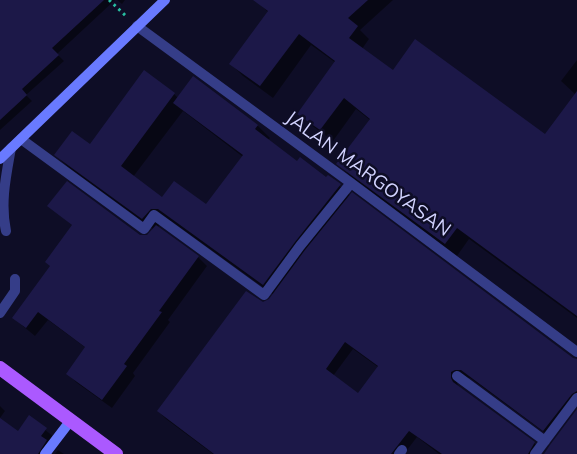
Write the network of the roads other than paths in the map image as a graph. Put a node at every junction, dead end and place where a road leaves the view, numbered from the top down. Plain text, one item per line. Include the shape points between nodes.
1 (165, 0) edge
2 (137, 26) junction
3 (21, 138) junction
4 (11, 148) junction
5 (0, 159) edge
6 (351, 183) junction
7 (6, 231) dead end
8 (15, 279) dead end
9 (0, 313) edge
10 (577, 352) edge
11 (0, 368) edge
12 (457, 376) dead end
13 (577, 398) edge
14 (71, 420) junction
15 (545, 441) junction
16 (45, 454) edge
17 (116, 454) edge
18 (535, 454) edge

1 - 2 main road
2 - 3 main road
2 - 6 street, JALAN MARGOYASAN
3 - 4 main road
3 - 6 street via 144,229 154,215 264,295
4 - 5 main road
4 - 7 street via 3,188
6 - 10 street, JALAN MARGOYASAN
8 - 9 street via 15,291
11 - 14 main road
12 - 15 street
13 - 15 street
14 - 16 main road
14 - 17 main road
15 - 18 street

